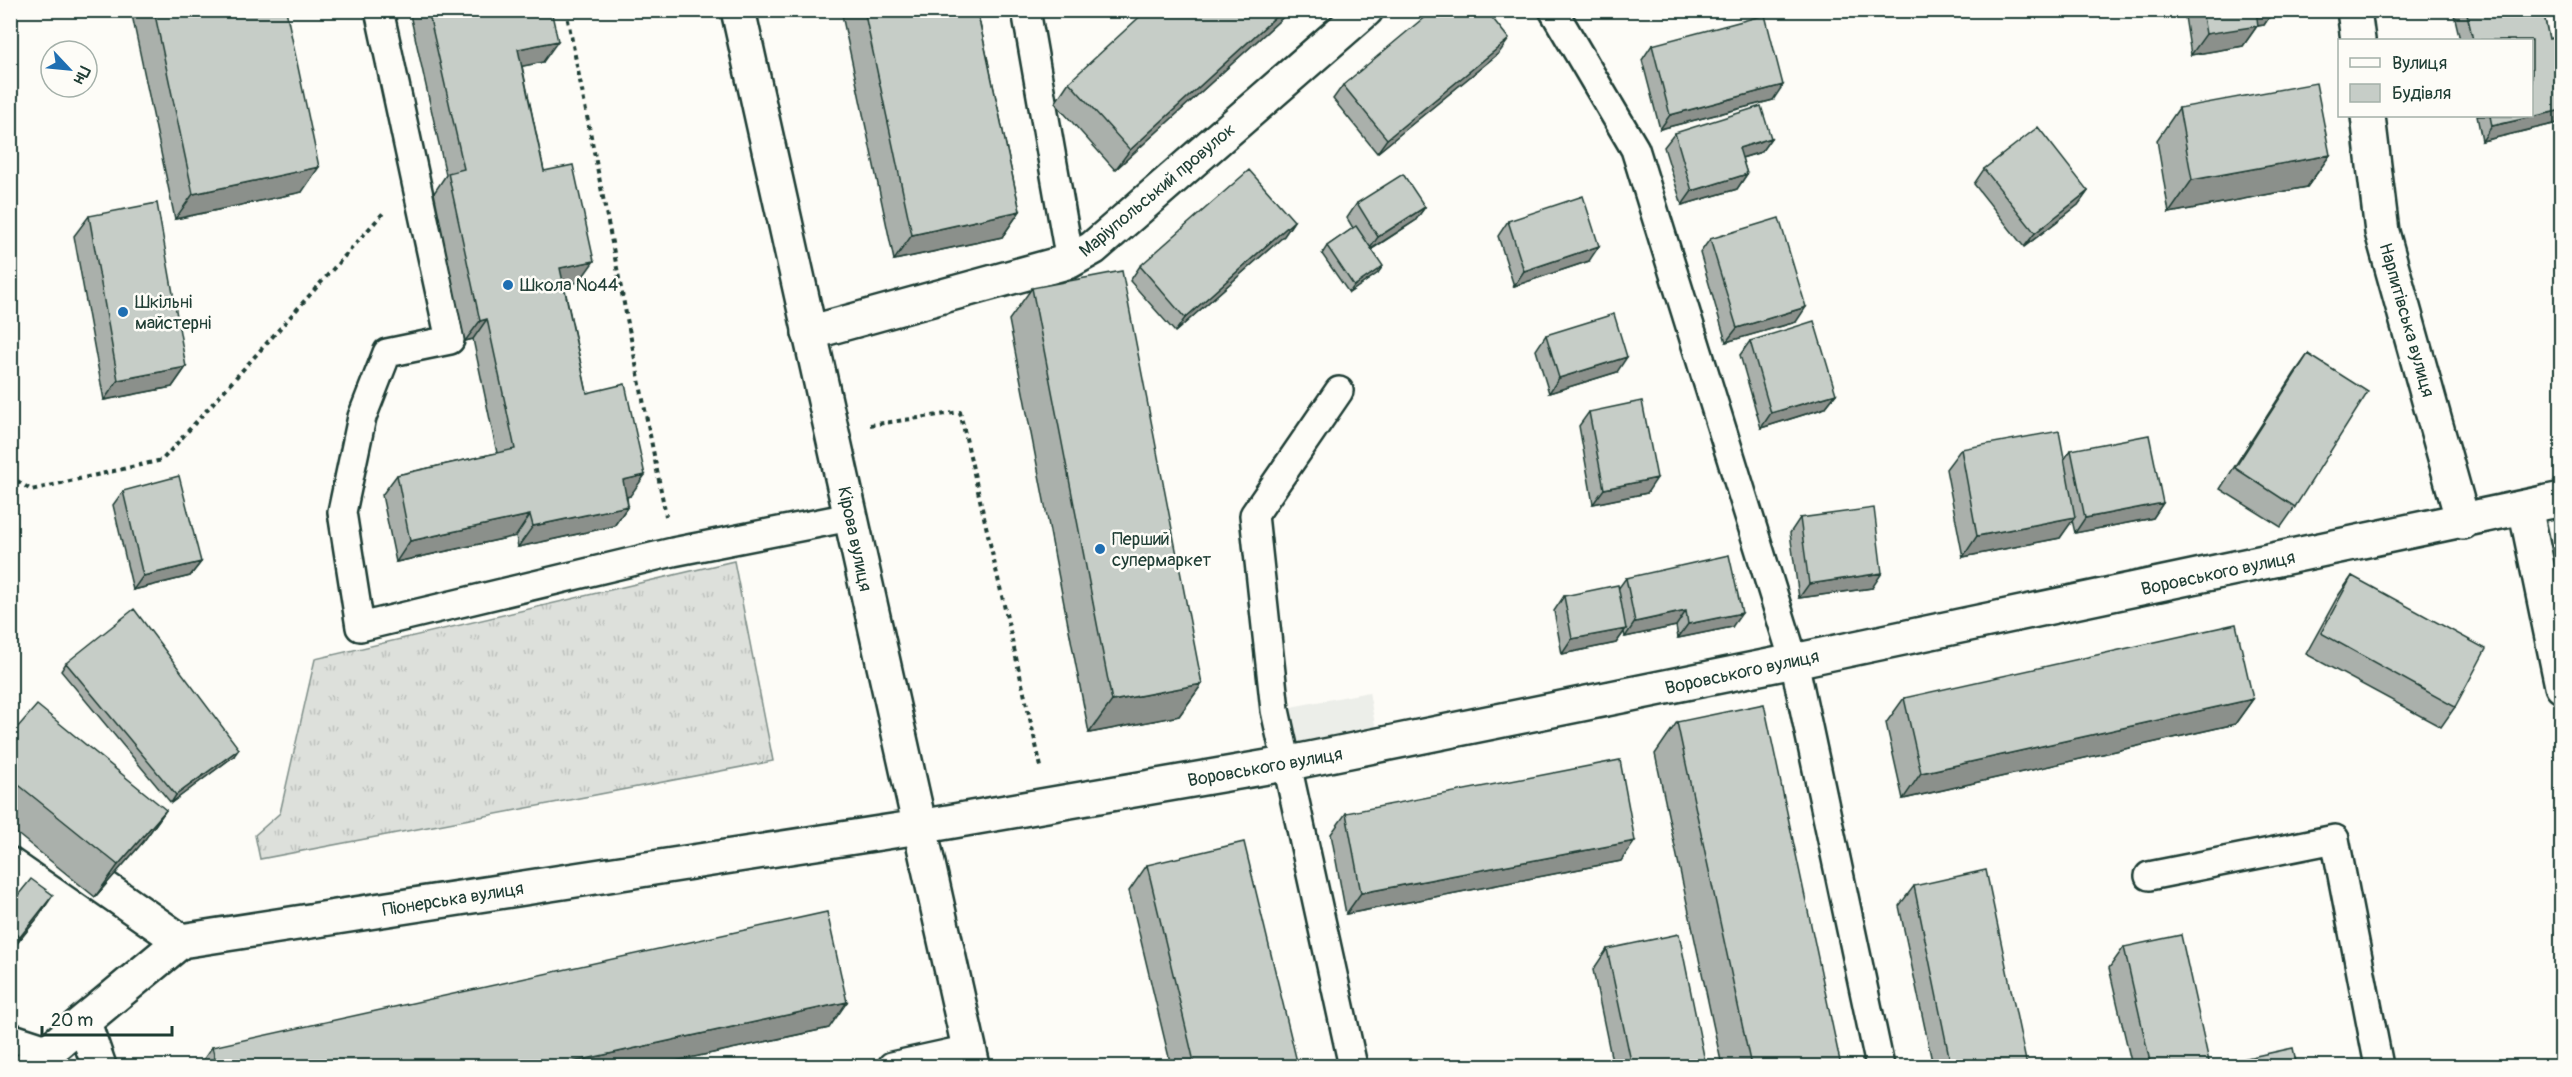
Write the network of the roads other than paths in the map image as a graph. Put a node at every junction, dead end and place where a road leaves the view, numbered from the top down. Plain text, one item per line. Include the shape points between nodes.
1 (379, 10) edge
2 (738, 10) edge
3 (1026, 10) edge
4 (1366, 10) edge
5 (1553, 10) edge
6 (2354, 10) edge
7 (2358, 39) edge
8 (2368, 117) edge
9 (1070, 261) junction
10 (809, 333) junction
11 (1339, 390) dead end
12 (2562, 499) edge
13 (2524, 507) junction
14 (850, 517) junction
15 (2463, 522) junction
16 (1794, 661) junction
17 (2562, 686) edge
18 (1285, 764) junction
19 (10, 822) edge
20 (919, 827) junction
21 (2150, 876) dead end
22 (181, 941) junction
23 (84, 1023) junction
24 (10, 1037) edge
25 (40, 1058) edge
26 (971, 1058) edge
27 (99, 1066) edge
28 (892, 1066) edge
29 (1353, 1066) edge
30 (1880, 1066) edge
31 (2379, 1066) edge

1 - 14 lane via 450,340 387,353 362,417 342,512 360,627 673,552
2 - 10 street, Кірова вулиця
3 - 9 lane
4 - 9 street, Маріупольський провулок via 1093,248
5 - 16 lane via 1635,149
6 - 7 street
8 - 15 street, Нарпитівська вулиця via 2382,232
9 - 10 street, Маріупольський провулок
10 - 14 street, Кірова вулиця
11 - 18 lane via 1254,515 1275,710
12 - 13 street, Воровського вулиця
13 - 15 street, Воровського вулиця
13 - 17 street
14 - 20 street, Кірова вулиця
15 - 16 street, Воровського вулиця
16 - 18 street, Воровського вулиця
16 - 30 lane
18 - 20 street, Воровського вулиця
18 - 29 lane
19 - 22 street
20 - 22 street, Піонерська вулиця
20 - 26 street, Кірова вулиця
21 - 31 lane via 2335,839
22 - 23 street
23 - 25 street
23 - 27 street
24 - 25 lane
26 - 28 lane

